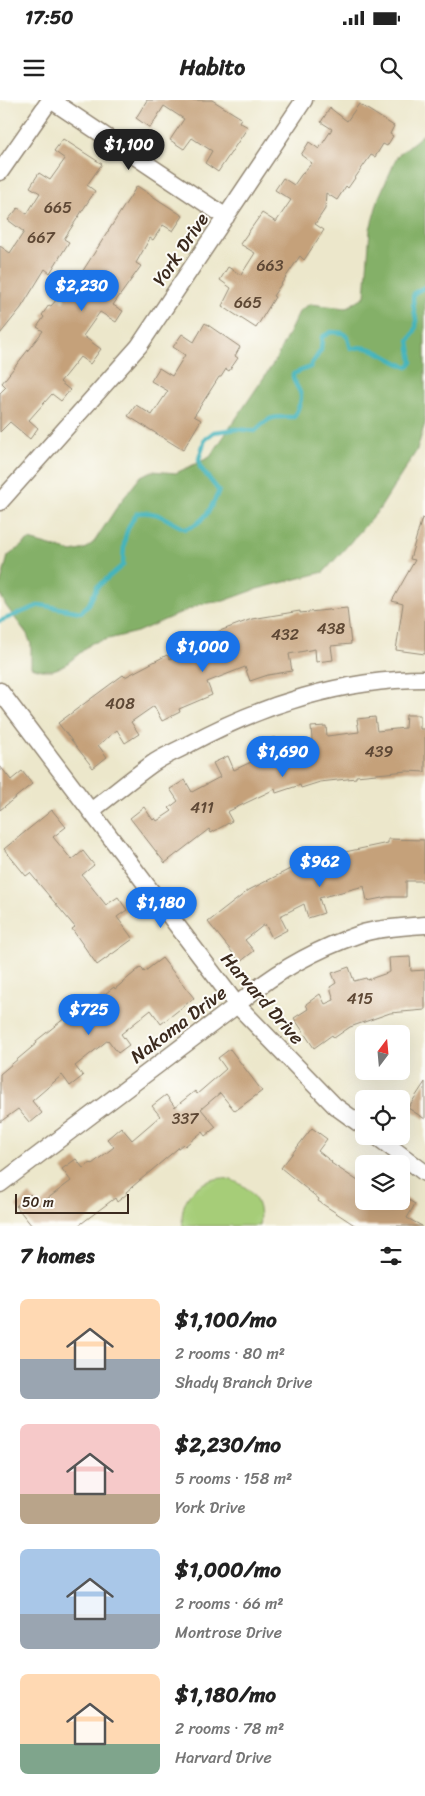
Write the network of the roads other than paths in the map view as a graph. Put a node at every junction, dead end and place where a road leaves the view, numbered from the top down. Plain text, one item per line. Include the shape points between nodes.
1 (50, 100) edge
2 (304, 100) edge
3 (0, 172) edge
4 (226, 217) junction
5 (0, 502) edge
6 (425, 680) edge
7 (0, 691) edge
8 (92, 810) junction
9 (425, 925) edge
10 (237, 1004) junction
11 (355, 1120) edge
12 (388, 1145) edge
13 (425, 1173) edge
14 (0, 1184) edge

1 - 3 street
1 - 4 street
2 - 4 street, York Drive
4 - 5 street, York Drive via 139,346
6 - 8 street via 394,679 351,685 301,697 225,725 153,763
7 - 8 street, Harvard Drive
8 - 10 street, Harvard Drive
9 - 10 street, Nakoma Drive via 362,933 295,962
10 - 11 street, Harvard Drive via 335,1106
10 - 14 street, Nakoma Drive
12 - 13 street

